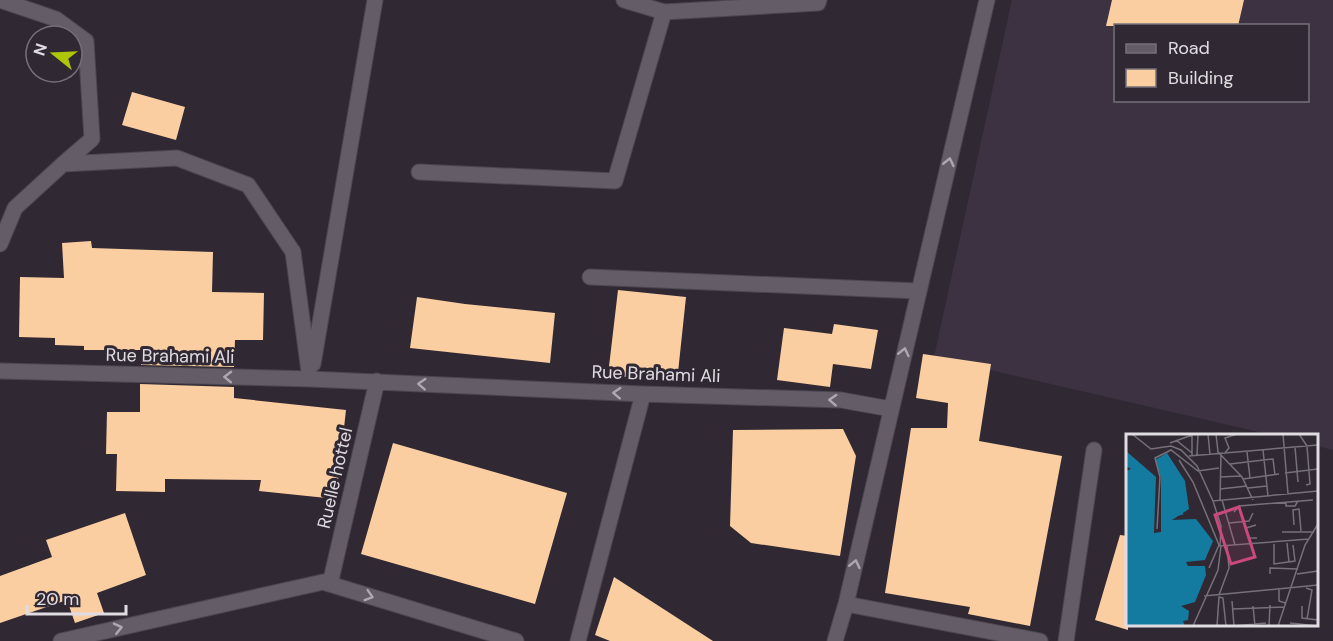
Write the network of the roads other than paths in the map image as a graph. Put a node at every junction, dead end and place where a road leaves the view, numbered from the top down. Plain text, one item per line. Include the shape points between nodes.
1 (0, 0) edge
2 (375, 0) edge
3 (624, 0) edge
4 (819, 0) edge
5 (987, 0) edge
6 (664, 12) junction
7 (63, 164) junction
8 (419, 172) dead end
9 (0, 244) edge
10 (590, 277) dead end
11 (918, 291) junction
12 (0, 371) edge
13 (310, 379) junction
14 (377, 381) junction
15 (643, 394) junction
16 (891, 409) junction
17 (1094, 450) dead end
18 (330, 584) junction
19 (846, 604) junction
20 (61, 641) edge
21 (516, 641) edge
22 (578, 641) edge
23 (836, 641) edge
24 (1040, 641) edge
25 (1066, 641) edge

1 - 7 street via 56,19 86,41 92,139
2 - 13 street
3 - 6 street
4 - 6 street
11 -> 5 street
6 - 8 street via 615,181
7 - 9 street via 15,208
7 - 13 street via 177,158 248,185 293,252
10 - 11 street
16 -> 11 street
13 -> 12 street, Rue Brahami Ali
13 - 14 street, Rue Brahami Ali
15 -> 14 street, Rue Brahami Ali
14 - 18 street, Ruelle hottel
16 -> 15 street, Rue Brahami Ali via 841,400
15 - 22 street
19 -> 16 street
17 - 25 street
20 -> 18 street via 323,582
18 -> 21 street
19 - 23 street
19 - 24 street

